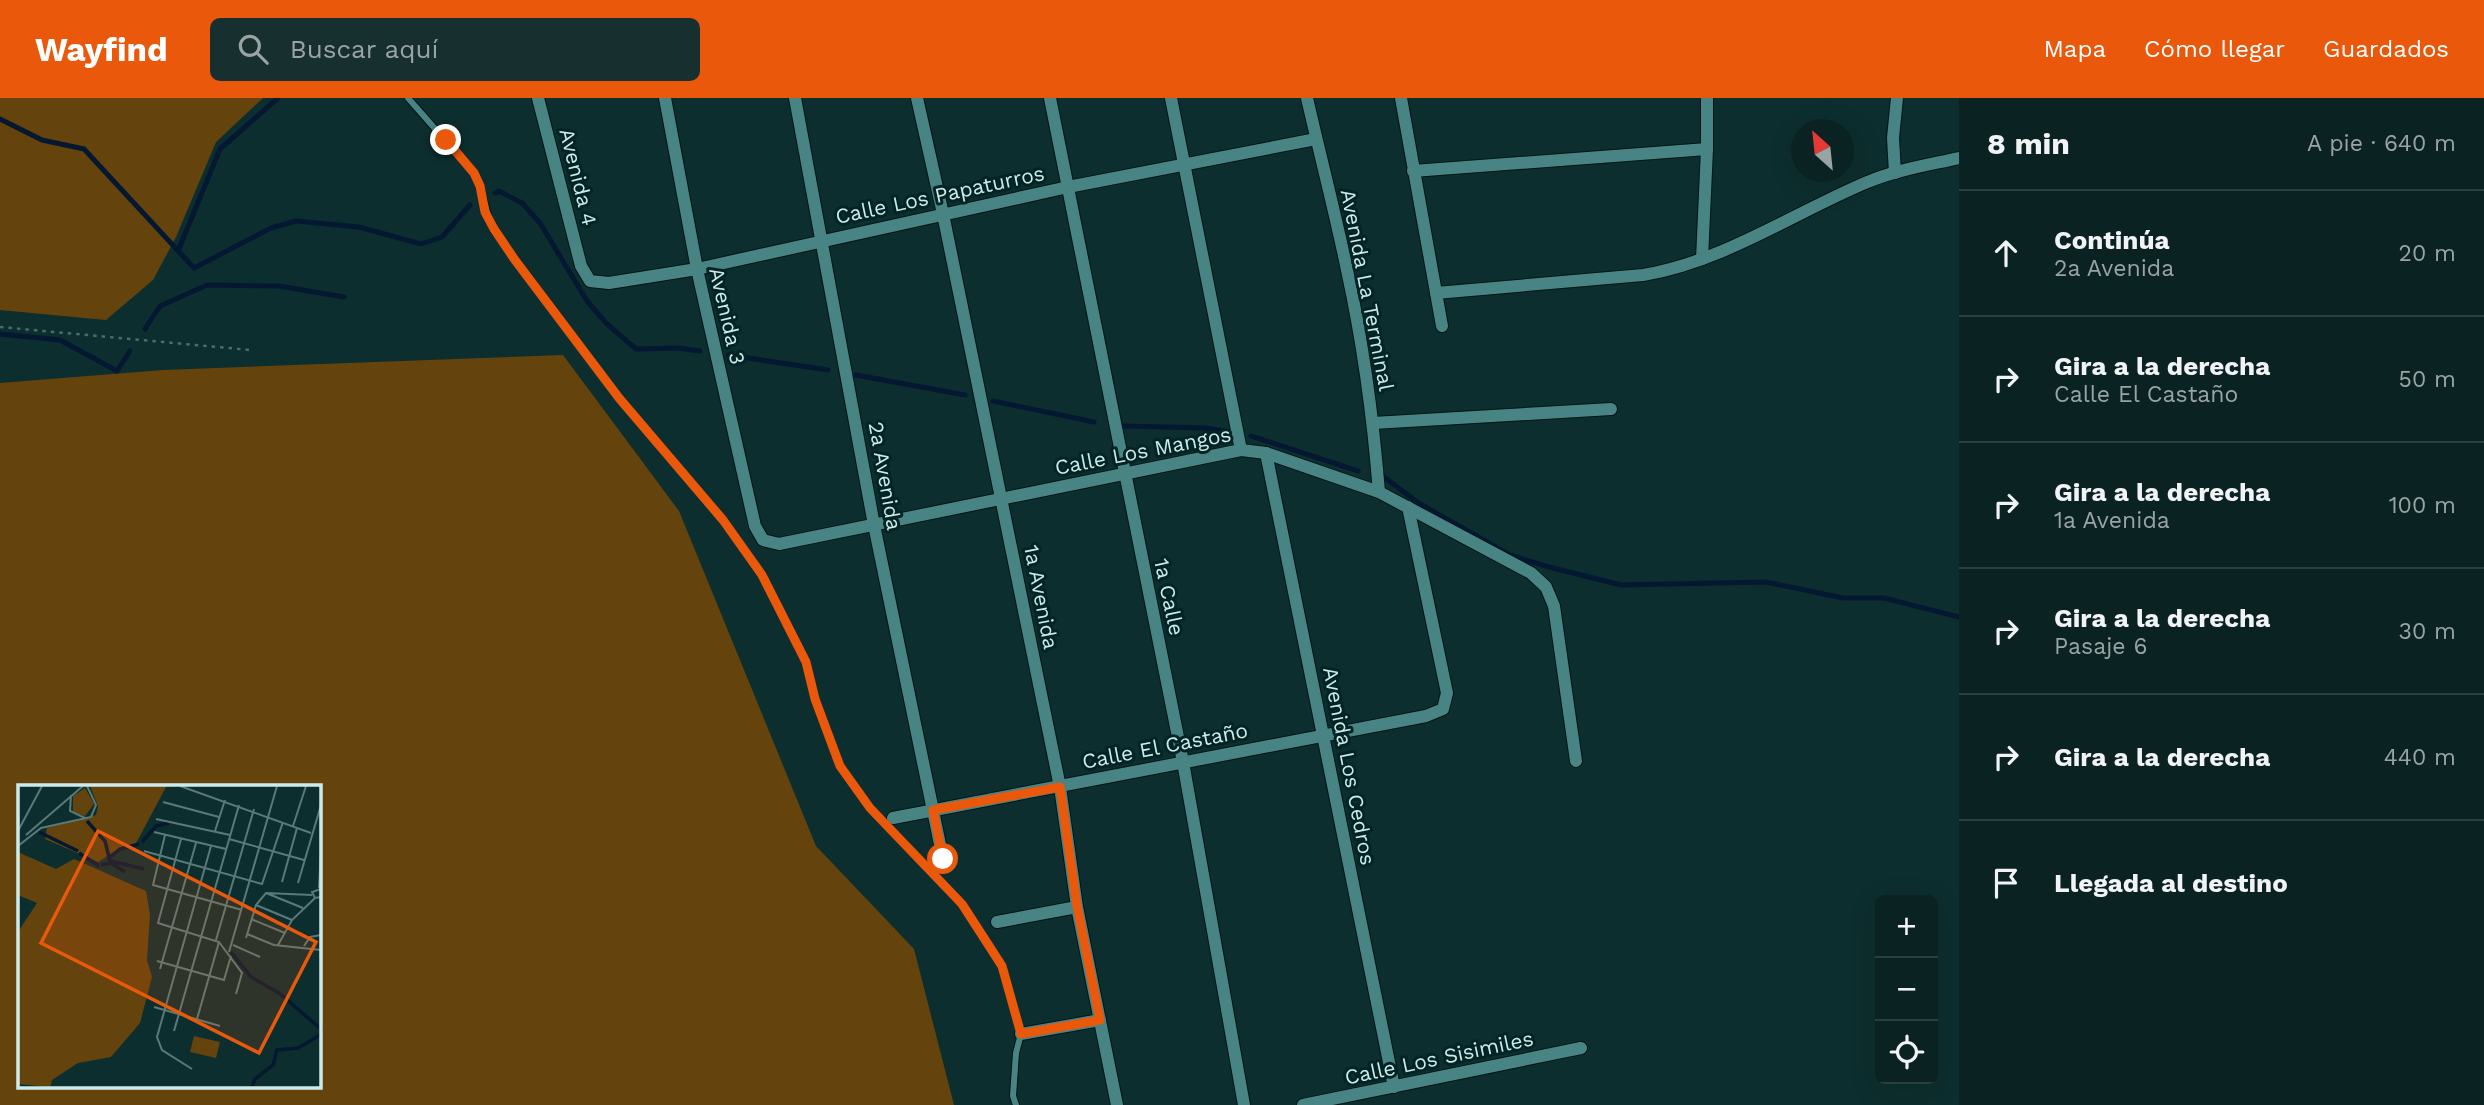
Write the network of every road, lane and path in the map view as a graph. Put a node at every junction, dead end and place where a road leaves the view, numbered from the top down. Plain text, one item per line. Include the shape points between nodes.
1 (408, 98) edge
2 (538, 98) edge
3 (665, 98) edge
4 (795, 98) edge
5 (917, 98) edge
6 (1050, 98) edge
7 (1171, 98) edge
8 (1307, 98) edge
9 (1401, 98) edge
10 (1707, 98) edge
11 (1897, 98) edge
12 (1316, 139) junction
13 (1707, 149) junction
14 (1959, 158) edge
15 (1183, 164) junction
16 (1413, 171) junction
17 (1895, 173) junction
18 (1068, 187) junction
19 (943, 214) junction
20 (823, 241) junction
21 (1702, 260) junction
22 (581, 266) joint
23 (697, 269) junction
24 (1436, 293) junction
25 (1443, 326) dead end
26 (0, 327) edge
27 (250, 350) dead end
28 (1611, 409) dead end
29 (1373, 423) junction
30 (1241, 450) junction
31 (1266, 453) junction
32 (1124, 473) junction
33 (1379, 492) junction
34 (1002, 499) junction
35 (1408, 506) junction
36 (874, 524) junction
37 (763, 540) joint
38 (1323, 735) junction
39 (1576, 761) dead end
40 (1183, 762) junction
41 (1060, 787) junction
42 (933, 810) junction
43 (893, 818) dead end
44 (943, 859) dead end
45 (1077, 906) junction
46 (997, 922) dead end
47 (1100, 1020) junction
48 (1021, 1034) junction
49 (1581, 1048) dead end
50 (1394, 1087) junction
51 (1016, 1105) edge
52 (1117, 1105) edge
53 (1244, 1105) edge
54 (1303, 1105) edge

1 - 48 lane via 474,173 494,229 565,328 723,520 762,575 806,662 840,766 870,808 962,904 1002,966
2 - 22 street, Avenida 4
3 - 23 street, Avenida 3
4 - 20 street, 2a Avenida
5 - 19 street, 1a Avenida
6 - 18 street, 1a Calle
7 - 15 street
8 - 12 street, Avenida La Terminal
9 - 16 street
10 - 13 street
11 - 17 street
12 - 15 street, Calle Los Papaturros
12 - 29 street, Avenida La Terminal via 1347,270
13 - 16 street
13 - 21 street
14 - 17 street
15 - 18 street, Calle Los Papaturros
15 - 30 street
16 - 24 street
17 - 21 street via 1868,181
18 - 19 street, Calle Los Papaturros
18 - 32 street, 1a Calle
19 - 20 street, Calle Los Papaturros
19 - 34 street, 1a Avenida
20 - 23 street, Calle Los Papaturros
20 - 36 street, 2a Avenida
21 - 24 street via 1643,275
22 - 23 street, Calle Los Papaturros via 590,281 609,283
23 - 37 street, Avenida 3 via 755,526
24 - 25 street
26 - 27 path
28 - 29 street
29 - 33 street, Avenida La Terminal
30 - 31 street, Calle Los Mangos
30 - 32 street, Calle Los Mangos
31 - 33 street, Calle Los Mangos
31 - 38 street, Avenida Los Cedros
32 - 34 street, Calle Los Mangos
32 - 40 street, 1a Calle
33 - 35 street, Calle Los Mangos
34 - 36 street, Calle Los Mangos
34 - 41 street, 1a Avenida
35 - 38 street, Calle El Castaño via 1447,693 1443,709
35 - 39 street, Calle Los Mangos via 1531,573 1546,587 1554,607
36 - 37 street, Calle Los Mangos via 779,544
36 - 42 street, 2a Avenida
38 - 40 street, Calle El Castaño
38 - 50 street, Avenida Los Cedros
40 - 41 street, Calle El Castaño
40 - 53 street, 1a Calle
41 - 42 street, Calle El Castaño
41 - 45 street, 1a Avenida
42 - 43 street, Calle El Castaño
42 - 44 street, 2a Avenida
45 - 46 street
45 - 47 street, 1a Avenida
47 - 48 street
47 - 52 street, 1a Avenida
48 - 51 lane via 1016,1053
49 - 50 street, Calle Los Sisimiles
50 - 54 street, Calle Los Sisimiles

